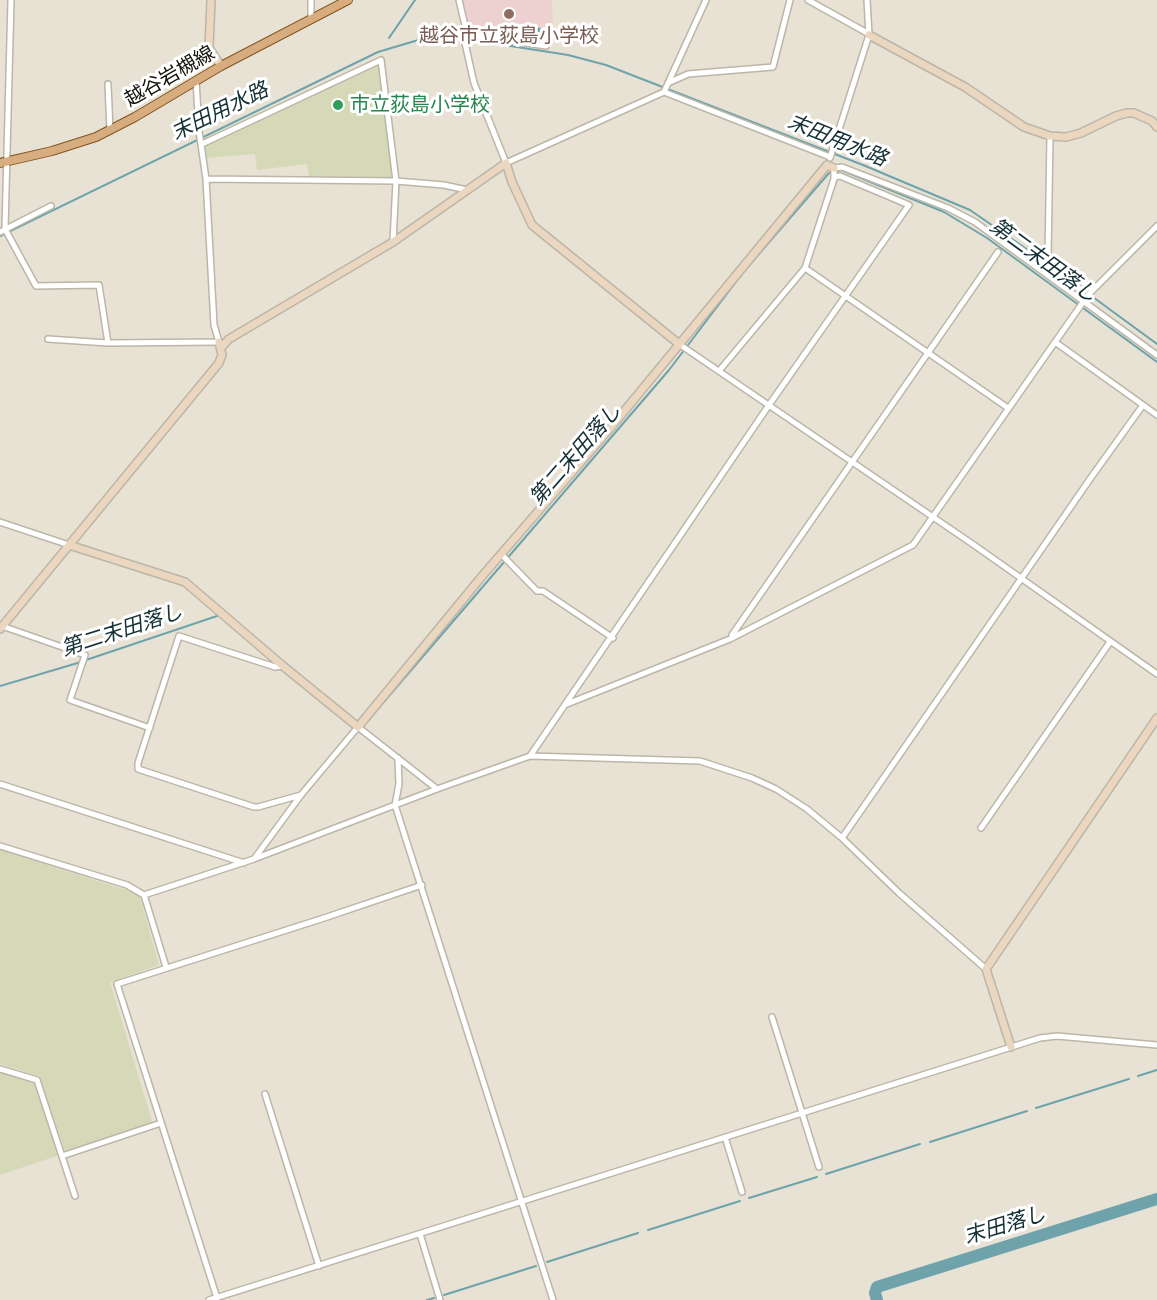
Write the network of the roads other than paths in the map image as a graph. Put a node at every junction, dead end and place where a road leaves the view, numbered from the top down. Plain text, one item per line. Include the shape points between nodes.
1 (11, 0) edge
2 (211, 0) edge
3 (311, 0) edge
4 (348, 0) edge
5 (459, 0) edge
6 (706, 0) edge
7 (790, 0) edge
8 (808, 0) edge
9 (867, 0) edge
10 (311, 18) junction
11 (467, 34) junction
12 (868, 35) junction
13 (546, 46) dead end
14 (221, 66) junction
15 (196, 80) junction
16 (668, 83) junction
17 (108, 84) dead end
18 (664, 92) junction
19 (1157, 127) edge
20 (110, 131) junction
21 (1050, 136) junction
22 (202, 144) junction
23 (830, 157) junction
24 (3, 162) edge
25 (506, 163) junction
26 (830, 167) junction
27 (834, 177) junction
28 (206, 179) junction
29 (396, 181) junction
30 (468, 190) junction
31 (51, 206) dead end
32 (1157, 226) edge
33 (3, 230) edge
34 (393, 242) junction
35 (998, 252) dead end
36 (805, 268) junction
37 (1092, 289) junction
38 (847, 296) junction
39 (1083, 302) junction
40 (48, 339) dead end
41 (1055, 342) junction
42 (108, 343) junction
43 (679, 344) junction
44 (220, 345) junction
45 (928, 353) junction
46 (1157, 355) edge
47 (719, 371) junction
48 (769, 405) junction
49 (1143, 405) junction
50 (1008, 408) junction
51 (1157, 415) edge
52 (852, 463) junction
53 (932, 518) junction
54 (0, 522) edge
55 (69, 545) junction
56 (502, 555) junction
57 (1021, 579) junction
58 (1, 627) edge
59 (613, 638) junction
60 (730, 639) junction
61 (1110, 642) junction
62 (283, 666) junction
63 (1157, 674) edge
64 (567, 704) junction
65 (1157, 718) edge
66 (358, 727) junction
67 (150, 728) junction
68 (530, 756) junction
69 (398, 758) junction
70 (0, 784) edge
71 (436, 789) junction
72 (301, 795) junction
73 (395, 805) junction
74 (981, 828) dead end
75 (842, 838) junction
76 (0, 846) edge
77 (254, 859) junction
78 (244, 863) junction
79 (422, 885) junction
80 (144, 895) junction
81 (166, 967) junction
82 (986, 969) junction
83 (772, 1017) dead end
84 (1157, 1045) edge
85 (1011, 1047) junction
86 (0, 1069) edge
87 (265, 1095) dead end
88 (802, 1113) junction
89 (161, 1124) junction
90 (725, 1137) junction
91 (62, 1156) junction
92 (819, 1167) dead end
93 (742, 1191) dead end
94 (75, 1196) dead end
95 (522, 1202) junction
96 (420, 1234) junction
97 (319, 1266) junction
98 (218, 1299) edge
99 (209, 1300) edge
100 (440, 1300) edge
101 (553, 1300) edge

1 - 24 street
2 - 14 street via 209,48
3 - 10 street
4 - 10 main road, 越谷岩槻線
5 - 11 street
6 - 16 street
7 - 16 street via 773,67 688,74
8 - 12 street
9 - 12 street
10 - 14 main road, 越谷岩槻線
11 - 13 street
11 - 25 street via 465,43 476,90
12 - 21 street via 965,87 1024,127
12 - 23 street
14 - 15 main road, 越谷岩槻線
15 - 20 main road, 越谷岩槻線
15 - 22 street
16 - 18 street
17 - 20 street
18 - 23 street
18 - 25 street
19 - 21 street via 1143,116 1127,113 1081,133
20 - 24 main road, 越谷岩槻線 via 73,145
21 - 37 street via 1048,258
22 - 28 street
22 - 29 street via 381,60
23 - 26 street
24 - 33 street
25 - 30 street
25 - 43 street via 532,225
26 - 27 street
26 - 39 street via 842,167 975,222
26 - 43 street
27 - 36 street
27 - 38 street via 840,176 909,205
28 - 29 street
28 - 44 street via 213,315
29 - 30 street
29 - 34 street
30 - 34 street
31 - 33 street
32 - 37 street
33 - 42 street via 36,286 99,285
34 - 44 street
35 - 45 street
36 - 38 street
36 - 47 street
37 - 39 street
38 - 45 street
38 - 48 street
39 - 41 street
39 - 46 street
40 - 42 street
41 - 49 street
41 - 50 street
42 - 44 street
43 - 47 street
43 - 56 street
44 - 55 street via 219,363
45 - 50 street
45 - 52 street
47 - 48 street
48 - 52 street
48 - 59 street
49 - 51 street
49 - 57 street
50 - 53 street
52 - 53 street
52 - 60 street
53 - 57 street
53 - 60 street via 913,544
54 - 55 street
55 - 58 street
55 - 62 street via 185,582
56 - 59 street via 537,591 543,591
56 - 66 street
57 - 61 street
57 - 75 street
58 - 67 street via 85,655 70,700
59 - 64 street
60 - 64 street
61 - 63 street
61 - 74 street
62 - 66 street
62 - 67 street via 275,667 179,636
64 - 68 street
65 - 82 street
66 - 69 street
66 - 72 street
67 - 72 street via 138,769 254,807
68 - 71 street
68 - 75 street via 700,761 776,789
69 - 71 street
69 - 73 street
70 - 78 street
71 - 73 street
72 - 77 street
73 - 77 street
73 - 79 street
75 - 82 street
76 - 80 street via 126,885
77 - 78 street
78 - 80 street
79 - 81 street
79 - 95 street
80 - 81 street
81 - 89 street via 117,984
82 - 85 street
83 - 88 street
84 - 85 street via 1057,1036
85 - 88 street
86 - 91 street via 37,1080
87 - 97 street
88 - 90 street
88 - 92 street
89 - 91 street
89 - 98 street
90 - 93 street
90 - 95 street
91 - 94 street
95 - 96 street
95 - 101 street
96 - 97 street
96 - 100 street
97 - 98 street
98 - 99 street

